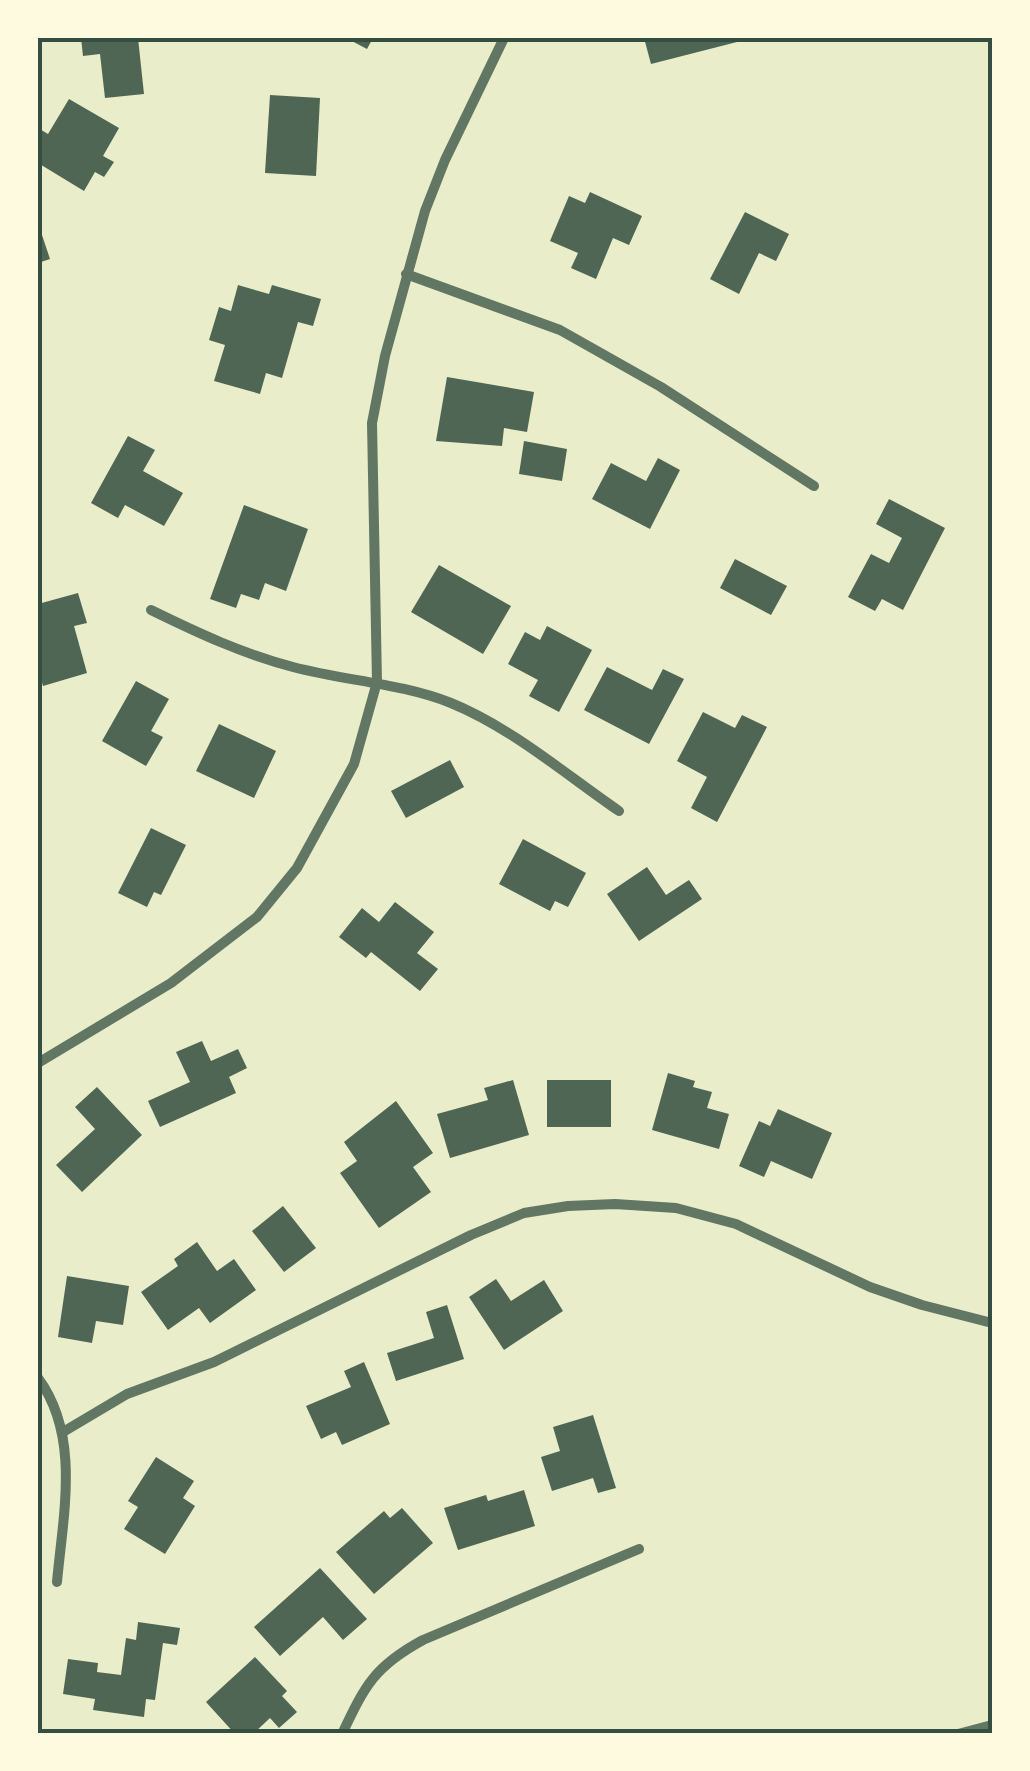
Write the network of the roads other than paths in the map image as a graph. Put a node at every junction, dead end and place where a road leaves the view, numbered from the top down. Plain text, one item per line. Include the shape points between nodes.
1 (504, 38) edge
2 (406, 274) junction
3 (814, 486) dead end
4 (151, 610) dead end
5 (377, 682) junction
6 (619, 811) dead end
7 (38, 1063) edge
8 (992, 1323) edge
9 (38, 1378) edge
10 (63, 1432) junction
11 (639, 1549) dead end
12 (57, 1582) dead end
13 (992, 1724) edge
14 (342, 1734) edge
15 (958, 1734) edge

1 - 2 street via 445,160
2 - 3 street via 560,330
2 - 5 street via 372,423
4 - 5 street via 219,644 296,668
5 - 6 street via 451,703 497,726
5 - 7 street via 354,764 279,893 171,983
8 - 10 street via 870,1287 736,1224 676,1208 568,1206 524,1213 470,1235 214,1362 128,1394
9 - 10 street
10 - 12 street via 66,1484
11 - 14 street via 391,1658 368,1682
13 - 15 street

